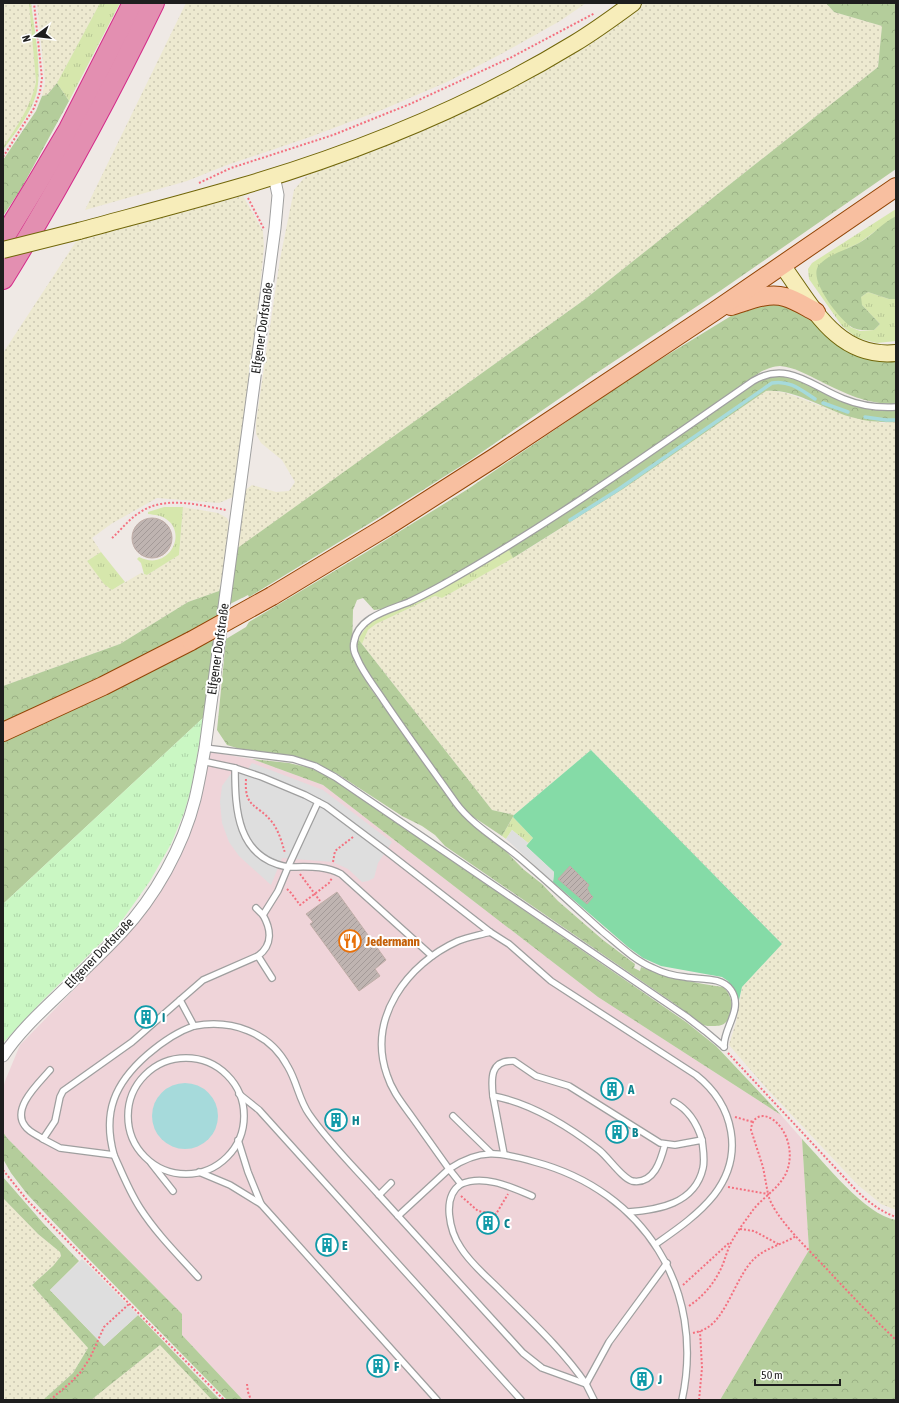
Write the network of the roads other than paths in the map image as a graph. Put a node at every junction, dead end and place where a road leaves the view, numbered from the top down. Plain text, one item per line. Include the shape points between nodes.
1 (133, 3) edge
2 (154, 3) edge
3 (632, 3) edge
4 (274, 176) junction
5 (896, 187) edge
6 (3, 239) edge
7 (3, 250) edge
8 (782, 265) junction
9 (3, 279) edge
10 (715, 311) junction
11 (816, 312) junction
12 (896, 353) edge
13 (896, 407) edge
14 (3, 732) edge
15 (205, 748) junction
16 (202, 761) junction
17 (235, 768) junction
18 (318, 802) junction
19 (288, 867) junction
20 (256, 908) dead end
21 (263, 915) junction
22 (490, 932) junction
23 (258, 956) junction
24 (432, 956) junction
25 (272, 978) dead end
26 (180, 1000) junction
27 (194, 1026) junction
28 (3, 1056) edge
29 (50, 1070) dead end
30 (239, 1094) junction
31 (493, 1096) junction
32 (674, 1102) dead end
33 (453, 1116) dead end
34 (43, 1139) junction
35 (238, 1140) junction
36 (702, 1140) junction
37 (665, 1144) junction
38 (491, 1153) junction
39 (504, 1154) junction
40 (114, 1155) junction
41 (149, 1160) junction
42 (449, 1169) junction
43 (199, 1172) junction
44 (391, 1183) dead end
45 (461, 1184) junction
46 (173, 1191) dead end
47 (379, 1195) junction
48 (532, 1196) dead end
49 (261, 1204) junction
50 (628, 1212) junction
51 (398, 1216) junction
52 (656, 1244) junction
53 (667, 1264) junction
54 (198, 1277) dead end
55 (586, 1384) junction
56 (437, 1400) edge
57 (521, 1400) edge
58 (594, 1400) edge
59 (682, 1400) edge

1 - 6 highway via 59,146
2 - 9 highway via 73,162
3 - 4 street via 562,50 470,99 379,139
4 - 7 street, bridge
4 - 15 street, Elfgener Dorfstraße via 278,204
5 - 8 main road
8 - 10 main road
8 - 11 street
10 - 11 main road via 773,296 786,297
10 - 14 main road, bridge via 422,504 272,596 103,686
11 - 12 street via 834,332 853,346 874,353
13 - 15 lane via 868,406 849,401 792,374 778,372 765,375 548,521 442,585 368,620 355,637 355,654 364,671 466,814 639,960 673,975 721,982 728,987 735,998 736,1007 725,1035 724,1048 687,1017 335,776 293,759
15 - 16 street, Elfgener Dorfstraße
16 - 17 lane
16 - 28 street, Elfgener Dorfstraße via 195,800 186,824 170,862 149,899 121,933 19,1035
17 - 18 lane via 292,789
17 - 19 lane via 236,804 243,832 254,849 266,860
18 - 19 lane
18 - 22 lane
19 - 21 lane via 278,891
19 - 24 lane via 323,868 341,874
20 - 21 lane
21 - 23 lane via 269,928 269,941
22 - 24 lane via 459,941
22 - 52 lane via 509,944 558,986 696,1075 714,1092 727,1114 732,1143 729,1164 721,1186 696,1213
23 - 25 lane
23 - 26 lane via 203,980
24 - 42 lane via 408,977 393,1001 383,1030 382,1051 392,1087
26 - 27 lane
26 - 34 lane via 132,1042 64,1090 55,1121
27 - 40 lane via 162,1043 132,1069 120,1085 109,1118
27 - 47 lane via 229,1025 255,1034 272,1045 288,1067 310,1116
29 - 34 lane via 28,1096 21,1113 21,1120 26,1128
30 - 35 lane via 244,1112
30 - 41 lane via 229,1078 215,1065 206,1061 178,1058 152,1069 138,1082 128,1109 132,1137
30 - 57 lane via 259,1110
31 - 37 lane via 529,1107 562,1125 599,1150 632,1181 643,1180 652,1175 660,1163
31 - 37 lane via 493,1071 502,1063 514,1061 540,1078 568,1086
31 - 39 lane
32 - 36 lane via 692,1117
33 - 38 lane
34 - 40 lane via 60,1148
35 - 43 lane via 222,1160
35 - 49 lane
36 - 37 lane via 675,1145
36 - 50 lane via 703,1168 697,1182 688,1193 662,1208
38 - 39 lane
38 - 42 lane via 476,1155
39 - 50 lane via 540,1163 570,1175 600,1190
40 - 54 lane via 131,1193 152,1225
41 - 43 lane via 173,1172
41 - 46 lane
42 - 45 lane
42 - 51 lane
43 - 49 lane via 230,1185
44 - 47 lane
45 - 48 lane via 484,1181 511,1187
45 - 55 lane via 455,1190 450,1204 450,1218 461,1249 554,1345
47 - 51 lane
49 - 56 lane
50 - 52 lane
51 - 55 lane via 528,1358 542,1368
52 - 53 lane
53 - 55 lane via 609,1342
53 - 59 lane via 678,1289 687,1334 686,1377
55 - 58 lane

